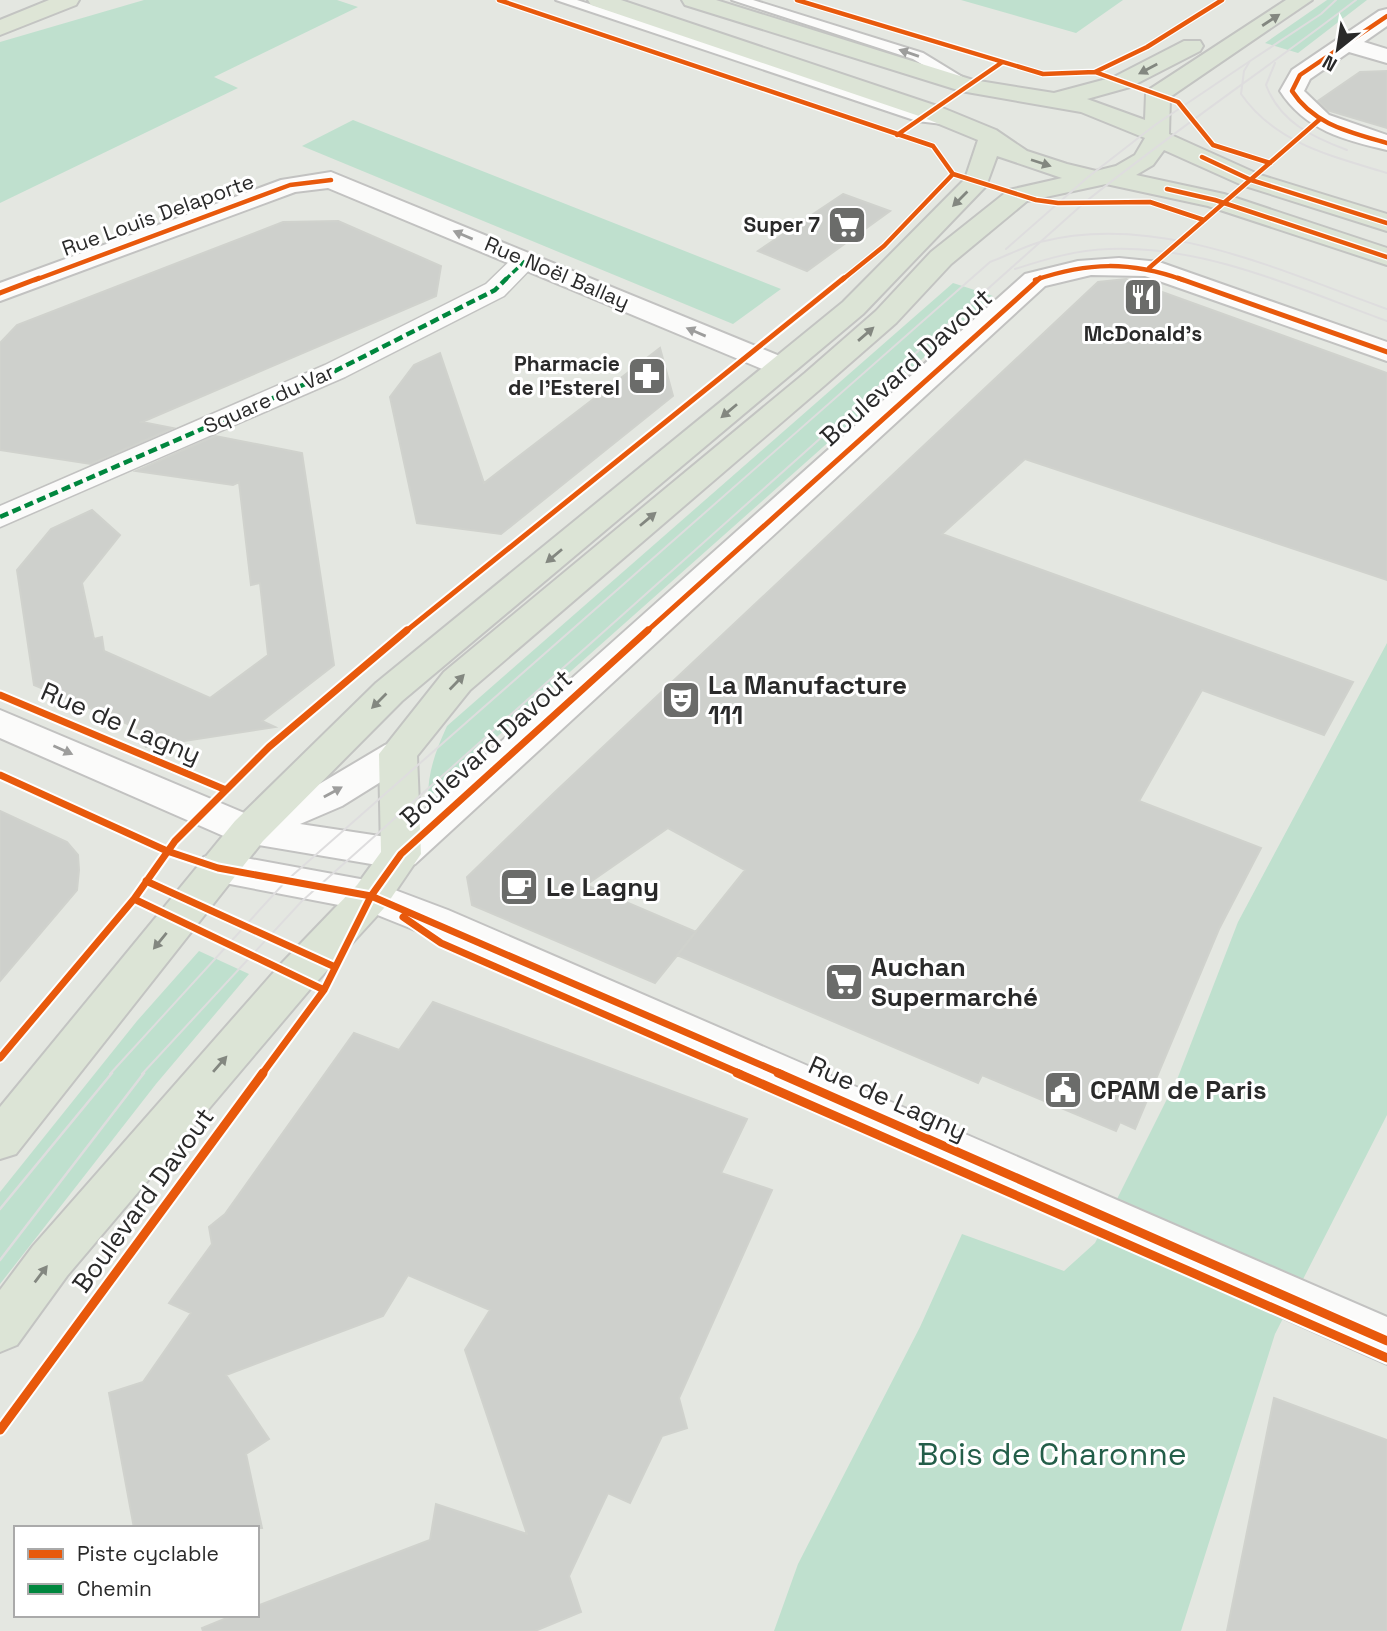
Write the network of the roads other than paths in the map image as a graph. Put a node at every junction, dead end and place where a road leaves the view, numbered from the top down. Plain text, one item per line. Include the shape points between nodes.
1 (68, 0) edge
2 (563, 0) edge
3 (599, 0) edge
4 (693, 0) edge
5 (739, 0) edge
6 (1266, 0) edge
7 (1301, 0) edge
8 (1387, 16) edge
9 (0, 27) edge
10 (1346, 44) junction
11 (1387, 56) edge
12 (969, 86) junction
13 (1050, 99) junction
14 (951, 120) junction
15 (1156, 135) junction
16 (989, 137) junction
17 (1387, 143) edge
18 (1101, 177) junction
19 (331, 180) joint
20 (1387, 223) edge
21 (1387, 257) edge
22 (526, 261) junction
23 (0, 293) edge
24 (1387, 352) edge
25 (782, 367) junction
26 (0, 517) edge
27 (0, 723) edge
28 (398, 754) junction
29 (249, 831) junction
30 (401, 854) junction
31 (218, 868) junction
32 (371, 896) junction
33 (0, 1139) edge
34 (0, 1329) edge
35 (1387, 1341) edge

1 - 9 highway
2 - 14 lane via 922,118
3 - 14 main road
4 - 12 main road
12 -> 5 lane via 918,56
6 -> 13 main road via 1135,76
15 -> 7 main road via 1158,94
8 - 10 street
10 - 11 street
10 - 17 street via 1300,75 1292,91 1301,108 1319,120
12 - 13 main road
13 - 15 main road via 1110,113
13 - 16 main road via 1005,117
14 - 16 main road
15 - 18 main road, Boulevard Davout via 1154,148 1144,159 1125,171
15 - 20 main road via 1251,180
16 -> 18 main road via 1036,163
16 -> 25 main road, Boulevard Davout via 977,181 853,308
18 - 21 main road via 1215,200
28 -> 18 main road, Boulevard Davout via 457,681 845,353 941,258 1018,195
22 -> 19 street, Rue Noël Ballay
19 - 23 street, Rue Louis Delaporte via 290,185
25 -> 22 street, Rue Noël Ballay
22 - 26 street, Square du Var via 495,289 335,371
24 - 30 street, Boulevard Davout via 1149,268 1112,264 1071,268 1035,280
25 -> 29 main road, Boulevard Davout via 389,692
27 -> 29 street, Rue de Lagny
29 -> 28 street, Boulevard Davout via 329,796
28 - 30 main road, Boulevard Davout
29 - 30 street, Boulevard Davout
29 - 31 main road, Boulevard Davout
30 - 32 main road, Boulevard Davout
31 - 32 street, Rue de Lagny
31 -> 33 main road, Boulevard Davout
34 -> 32 main road, Boulevard Davout via 50,1261
32 - 35 street, Rue de Lagny

